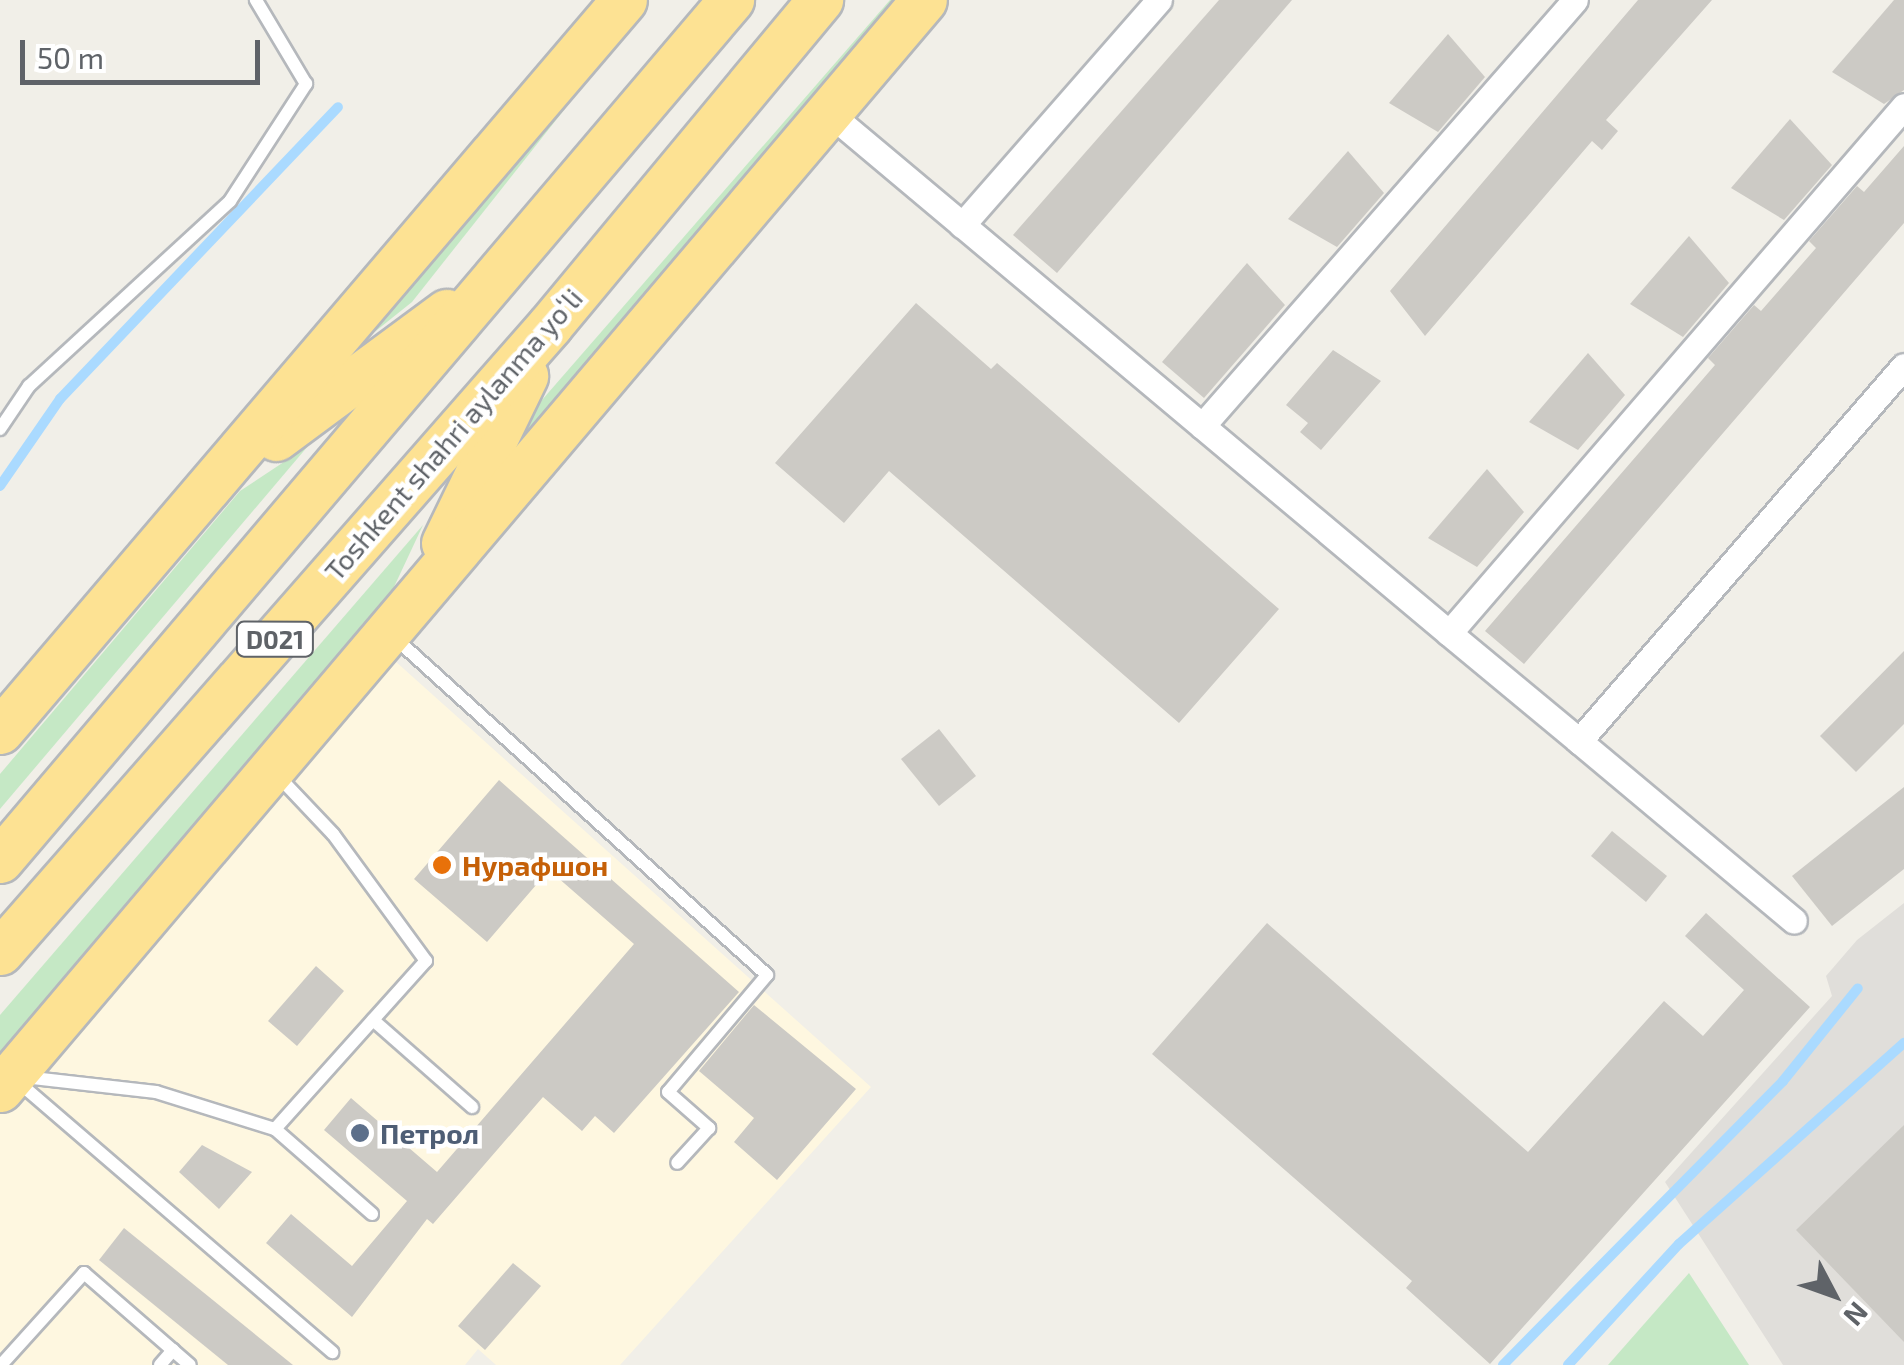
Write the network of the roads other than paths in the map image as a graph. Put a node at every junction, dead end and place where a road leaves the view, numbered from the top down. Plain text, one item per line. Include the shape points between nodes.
1 (256, 0) edge
2 (624, 0) edge
3 (731, 0) edge
4 (924, 0) edge
5 (1159, 0) edge
6 (1575, 0) edge
7 (803, 9) edge
8 (1904, 106) edge
9 (828, 113) junction
10 (962, 225) junction
11 (512, 264) junction
12 (550, 325) junction
13 (1904, 366) edge
14 (1202, 426) junction
15 (0, 429) edge
16 (212, 484) junction
17 (402, 618) junction
18 (1449, 632) junction
19 (0, 731) edge
20 (1579, 741) junction
21 (272, 770) junction
22 (0, 860) edge
23 (1794, 922) dead end
24 (0, 952) edge
25 (373, 1020) junction
26 (6, 1083) edge
27 (472, 1107) dead end
28 (275, 1129) junction
29 (677, 1163) dead end
30 (372, 1214) dead end
31 (173, 1350) junction
32 (332, 1352) dead end
33 (1, 1365) edge
34 (160, 1365) edge
35 (190, 1365) edge

1 - 15 lane via 306,84 230,200 29,386
2 - 16 highway
3 - 11 highway, D021
4 - 9 highway
5 - 10 street
6 - 14 street
7 - 12 highway, Toshkent shahri aylanma yoʻli / D021
8 - 18 street
9 - 10 street
9 - 17 highway
10 - 14 street
11 - 16 highway
11 - 22 highway, D021
12 - 17 highway
12 - 24 highway, Toshkent shahri aylanma yoʻli / D021
13 - 20 street
14 - 18 street
16 - 19 highway
17 - 21 highway
17 - 29 lane via 768,975 668,1092 709,1128
18 - 20 street
20 - 23 street
21 - 25 lane via 333,834 426,961
21 - 26 highway
25 - 27 lane
25 - 28 lane
26 - 28 lane via 156,1092
26 - 32 lane
28 - 30 lane
31 - 33 lane via 84,1273
31 - 34 lane
31 - 35 lane

